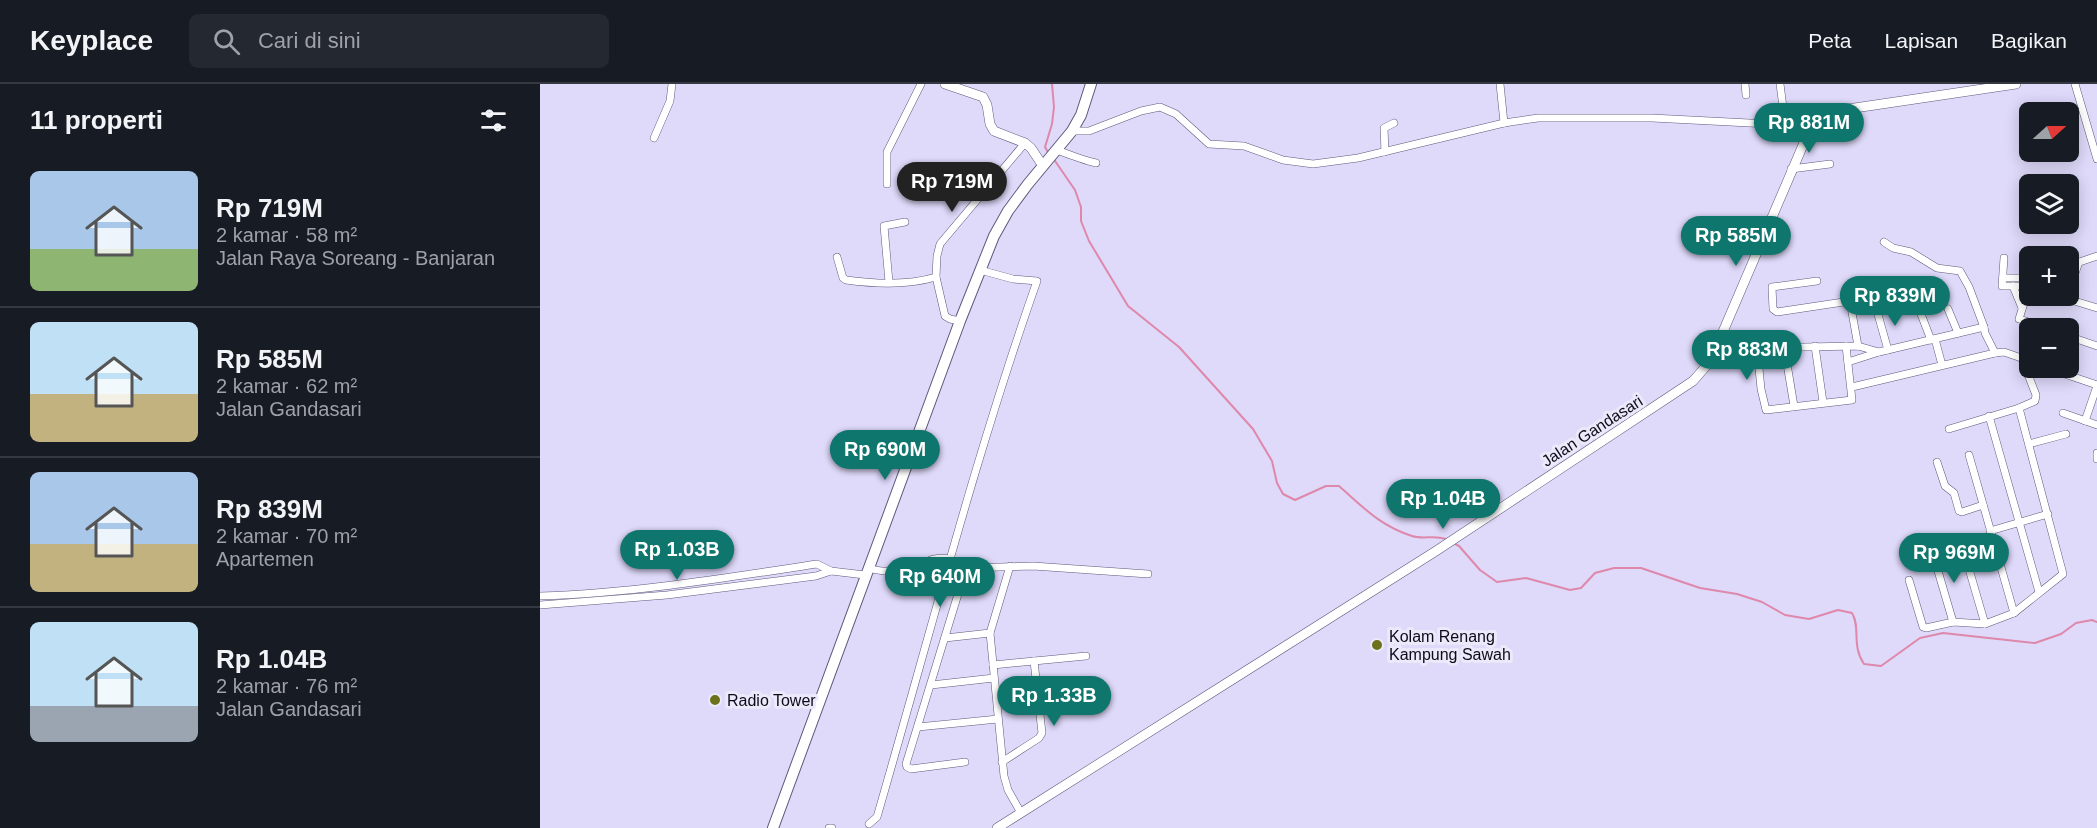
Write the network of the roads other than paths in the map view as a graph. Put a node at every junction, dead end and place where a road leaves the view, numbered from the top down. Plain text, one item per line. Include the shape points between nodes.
1 (672, 84) edge
2 (921, 84) edge
3 (945, 84) edge
4 (1091, 84) edge
5 (1500, 84) edge
6 (1745, 84) edge
7 (1780, 84) edge
8 (2016, 84) edge
9 (2075, 84) edge
10 (1746, 94) dead end
11 (1815, 117) junction
12 (1394, 123) dead end
13 (1504, 123) junction
14 (1785, 123) junction
15 (1072, 131) junction
16 (654, 138) dead end
17 (1025, 143) junction
18 (1057, 151) junction
19 (1386, 152) junction
20 (2097, 159) edge
21 (1096, 162) dead end
22 (1045, 163) junction
23 (1830, 164) dead end
24 (1791, 169) junction
25 (887, 184) dead end
26 (905, 222) dead end
27 (1884, 242) dead end
28 (2097, 256) edge
29 (837, 257) dead end
30 (2004, 258) dead end
31 (2079, 262) edge
32 (981, 270) junction
33 (936, 277) junction
34 (2003, 278) junction
35 (2019, 278) edge
36 (1817, 280) dead end
37 (889, 282) junction
38 (2013, 286) junction
39 (2019, 286) edge
40 (1848, 290) dead end
41 (1914, 296) dead end
42 (1850, 301) junction
43 (2079, 301) edge
44 (2022, 308) joint
45 (1948, 309) dead end
46 (2097, 309) edge
47 (1877, 310) dead end
48 (2020, 318) edge
49 (960, 321) junction
50 (1984, 327) junction
51 (1958, 333) junction
52 (1719, 340) junction
53 (1933, 340) junction
54 (2079, 340) edge
55 (1784, 346) junction
56 (1815, 346) junction
57 (1846, 346) junction
58 (1858, 346) junction
59 (2097, 346) edge
60 (1757, 348) junction
61 (1888, 350) junction
62 (1880, 352) junction
63 (1995, 353) junction
64 (2019, 357) edge
65 (1848, 362) junction
66 (1942, 365) junction
67 (2032, 378) edge
68 (2076, 378) edge
69 (2097, 385) edge
70 (1852, 387) junction
71 (1823, 402) junction
72 (1794, 406) junction
73 (2019, 408) junction
74 (2063, 413) dead end
75 (1989, 416) junction
76 (2085, 420) junction
77 (2097, 424) edge
78 (1949, 429) dead end
79 (2066, 434) dead end
80 (2029, 444) junction
81 (2097, 453) edge
82 (1969, 455) dead end
83 (2097, 459) edge
84 (1937, 462) dead end
85 (1983, 504) junction
86 (2048, 514) junction
87 (2019, 523) junction
88 (1990, 531) junction
89 (1995, 546) junction
90 (1965, 555) junction
91 (951, 559) junction
92 (1010, 566) junction
93 (831, 571) junction
94 (866, 572) junction
95 (1148, 574) dead end
96 (744, 575) junction
97 (1909, 580) dead end
98 (746, 584) junction
99 (657, 587) junction
100 (2039, 592) junction
101 (658, 595) junction
102 (540, 596) edge
103 (570, 598) junction
104 (540, 605) edge
105 (2014, 613) junction
106 (1953, 622) junction
107 (1985, 624) junction
108 (990, 633) junction
109 (945, 638) junction
110 (1086, 656) dead end
111 (1034, 661) junction
112 (993, 665) junction
113 (994, 678) junction
114 (931, 685) junction
115 (998, 719) junction
116 (918, 727) junction
117 (965, 762) dead end
118 (1002, 762) junction
119 (1021, 813) junction
120 (869, 824) dead end
121 (772, 828) edge
122 (997, 828) edge

1 - 16 street via 670,101
2 - 25 street via 887,152
3 - 17 street via 982,97 994,131
4 - 15 main road
5 - 13 street
6 - 10 street
7 - 14 street
8 - 11 street
9 - 20 street
11 - 14 street
11 - 24 street, Jalan Gandasari
12 - 19 street via 1384,128
13 - 14 street via 1547,117
13 - 19 street
15 - 18 main road
15 - 19 street via 1086,132 1160,107 1176,114 1209,144 1244,146 1283,160 1313,164
17 - 22 street
17 - 33 street via 940,244
18 - 21 street
18 - 22 main road
22 - 32 main road via 1008,211
23 - 24 street
24 - 52 street, Jalan Gandasari
26 - 37 street via 884,226
27 - 50 street via 1911,252 1936,268 1960,271
28 - 31 street
29 - 37 street via 844,279
30 - 34 street
32 - 49 main road
32 - 91 street via 1038,281 1005,372
33 - 37 street
33 - 49 street via 945,316
34 - 35 street
34 - 38 street via 2003,287
36 - 42 street via 1772,287 1773,309 1777,312
38 - 39 street
38 - 44 street
40 - 42 street
41 - 53 street
42 - 58 street
43 - 46 street
44 - 48 street
45 - 51 street
47 - 61 street
49 - 94 main road
50 - 51 street
50 - 63 street
51 - 53 street
52 - 60 street
52 - 119 street, Jalan Gandasari via 1708,364 1693,381 1436,551
53 - 61 street
53 - 66 street
54 - 59 street
55 - 56 street
55 - 60 street
55 - 72 street
56 - 57 street
56 - 71 street
57 - 58 street
57 - 65 street
58 - 62 street
60 - 72 street via 1765,410
61 - 62 street
62 - 65 street
63 - 64 street
63 - 66 street
65 - 70 street
66 - 70 street
67 - 73 street via 2035,401
68 - 69 street
69 - 76 street
70 - 71 street via 1852,400
71 - 72 street
73 - 75 street
73 - 80 street
74 - 76 street
75 - 78 street
75 - 87 street
76 - 77 street
79 - 80 street
80 - 86 street
81 - 83 street
82 - 85 street
84 - 85 street via 1944,485 1953,492 1959,511
85 - 88 street
86 - 87 street
86 - 100 street via 2063,572
87 - 88 street
87 - 100 street
88 - 89 street
89 - 90 street
89 - 105 street
90 - 106 street via 1958,544 1933,554
90 - 107 street
91 - 94 street via 929,559 909,569
91 - 120 street via 877,817
92 - 95 street
92 - 108 street
92 - 109 street via 966,568
93 - 94 street
93 - 96 street via 817,564
93 - 98 street
94 - 121 main road
96 - 98 street
96 - 99 street
97 - 106 street via 1923,627
98 - 101 street
99 - 101 street
99 - 103 street
100 - 105 street
101 - 103 street
102 - 103 street
103 - 104 street
105 - 107 street
106 - 107 street
108 - 109 street
108 - 112 street
109 - 114 street
110 - 111 street
111 - 112 street
111 - 118 street via 1042,733
112 - 113 street
113 - 114 street
113 - 115 street
114 - 116 street
115 - 116 street
115 - 118 street
116 - 117 street via 907,767
118 - 119 street via 1008,790
119 - 122 street, Jalan Gandasari

